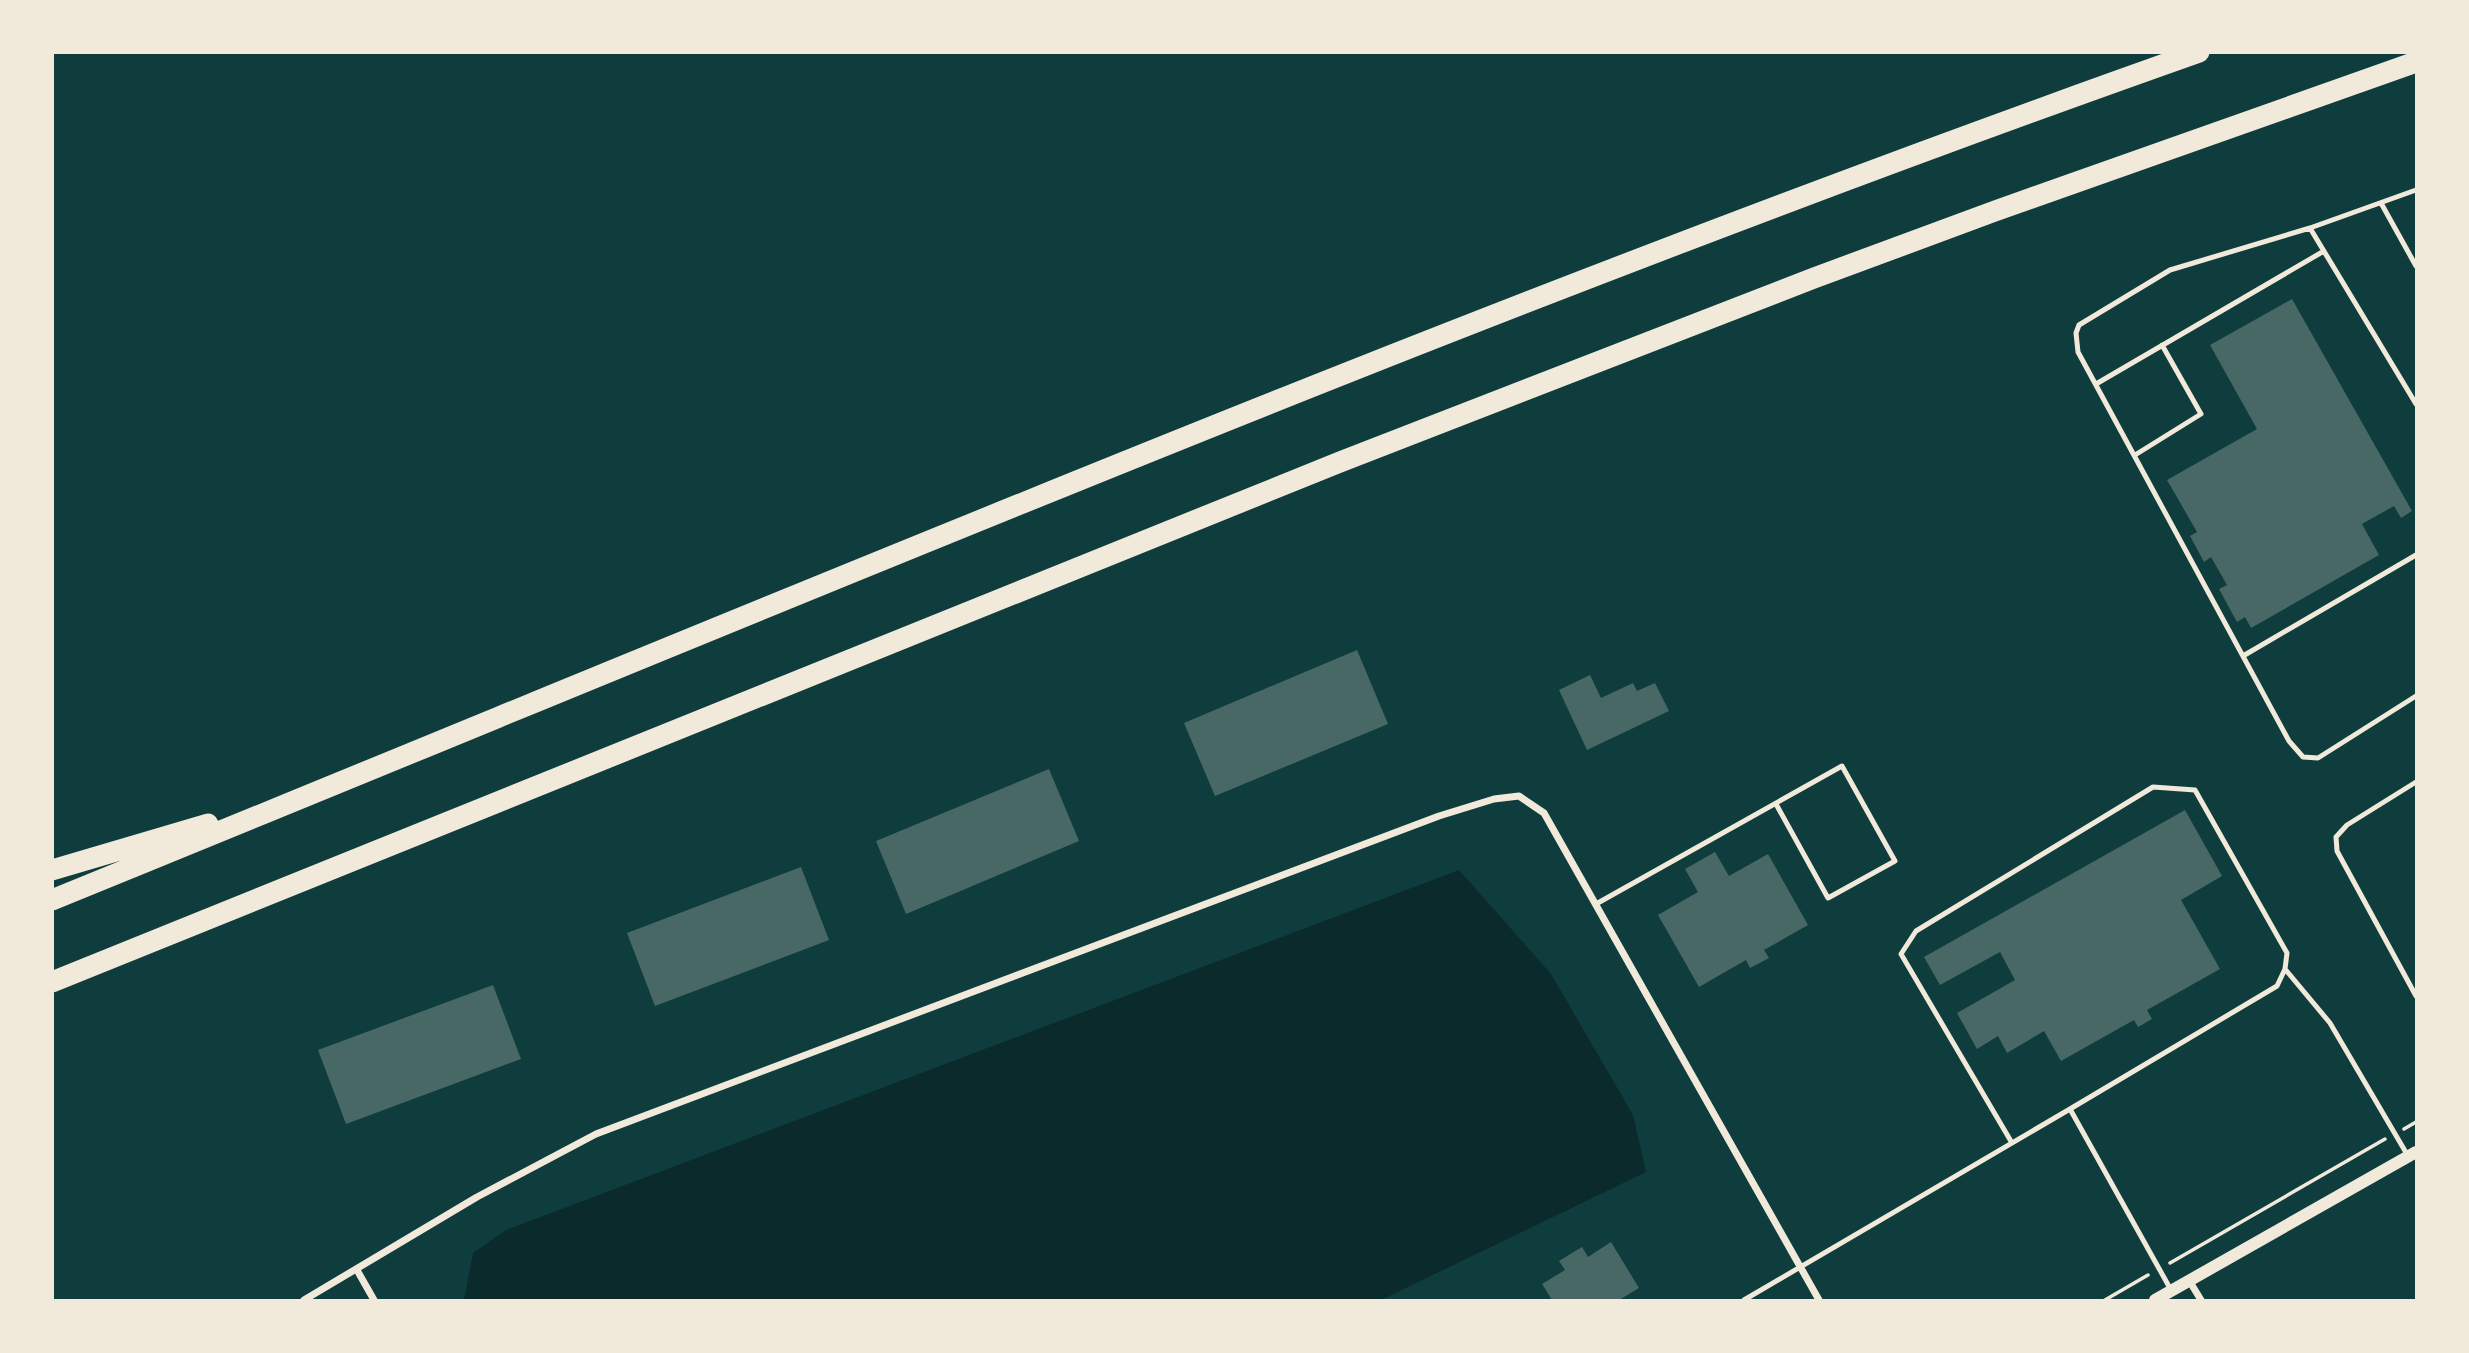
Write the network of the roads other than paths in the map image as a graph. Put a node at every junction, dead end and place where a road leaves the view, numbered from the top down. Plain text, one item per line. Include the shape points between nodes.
1 (2199, 52) edge
2 (2417, 62) edge
3 (2417, 190) edge
4 (2381, 203) junction
5 (2310, 228) junction
6 (2324, 251) junction
7 (2417, 266) edge
8 (2162, 345) junction
9 (2096, 384) junction
10 (2417, 404) edge
11 (2134, 455) junction
12 (2417, 555) edge
13 (2243, 656) junction
14 (2417, 696) edge
15 (2417, 782) edge
16 (304, 797) junction
17 (1776, 804) junction
18 (52, 870) edge
19 (52, 900) edge
20 (1595, 904) junction
21 (2285, 969) junction
22 (52, 985) edge
23 (2417, 996) edge
24 (2070, 1109) junction
25 (2012, 1143) junction
26 (2412, 1154) edge
27 (1801, 1267) junction
28 (357, 1270) junction
29 (2190, 1282) junction
30 (2172, 1291) junction
31 (304, 1300) edge
32 (374, 1300) edge
33 (1744, 1300) edge
34 (1819, 1300) edge
35 (2156, 1300) edge
36 (2201, 1300) edge

1 - 16 highway via 1448,333
2 - 22 highway via 1814,278 1327,468
3 - 4 lane
4 - 5 lane
4 - 7 lane
5 - 6 lane
5 - 9 lane via 2170,270 2079,325 2078,352
6 - 8 lane
6 - 10 lane
8 - 9 lane
8 - 11 lane via 2201,414
9 - 11 lane
11 - 13 lane
12 - 13 lane
13 - 14 lane via 2289,741 2303,757 2318,758
15 - 23 lane via 2347,825 2336,837 2337,850
16 - 18 highway
16 - 19 highway
17 - 17 lane via 1842,766 1895,861 1828,898
17 - 20 lane
20 - 27 street
20 - 28 street via 1544,813 1519,796 1483,803 596,1134 477,1197
21 - 24 lane via 2277,986
21 - 25 lane via 2287,953 2195,790 2153,787 1916,931 1901,954
21 - 26 lane via 2330,1023
24 - 25 lane
24 - 30 lane
25 - 27 lane
26 - 29 street
27 - 33 lane
27 - 34 street
28 - 31 street
28 - 32 street
29 - 30 street
29 - 36 street
30 - 35 street

